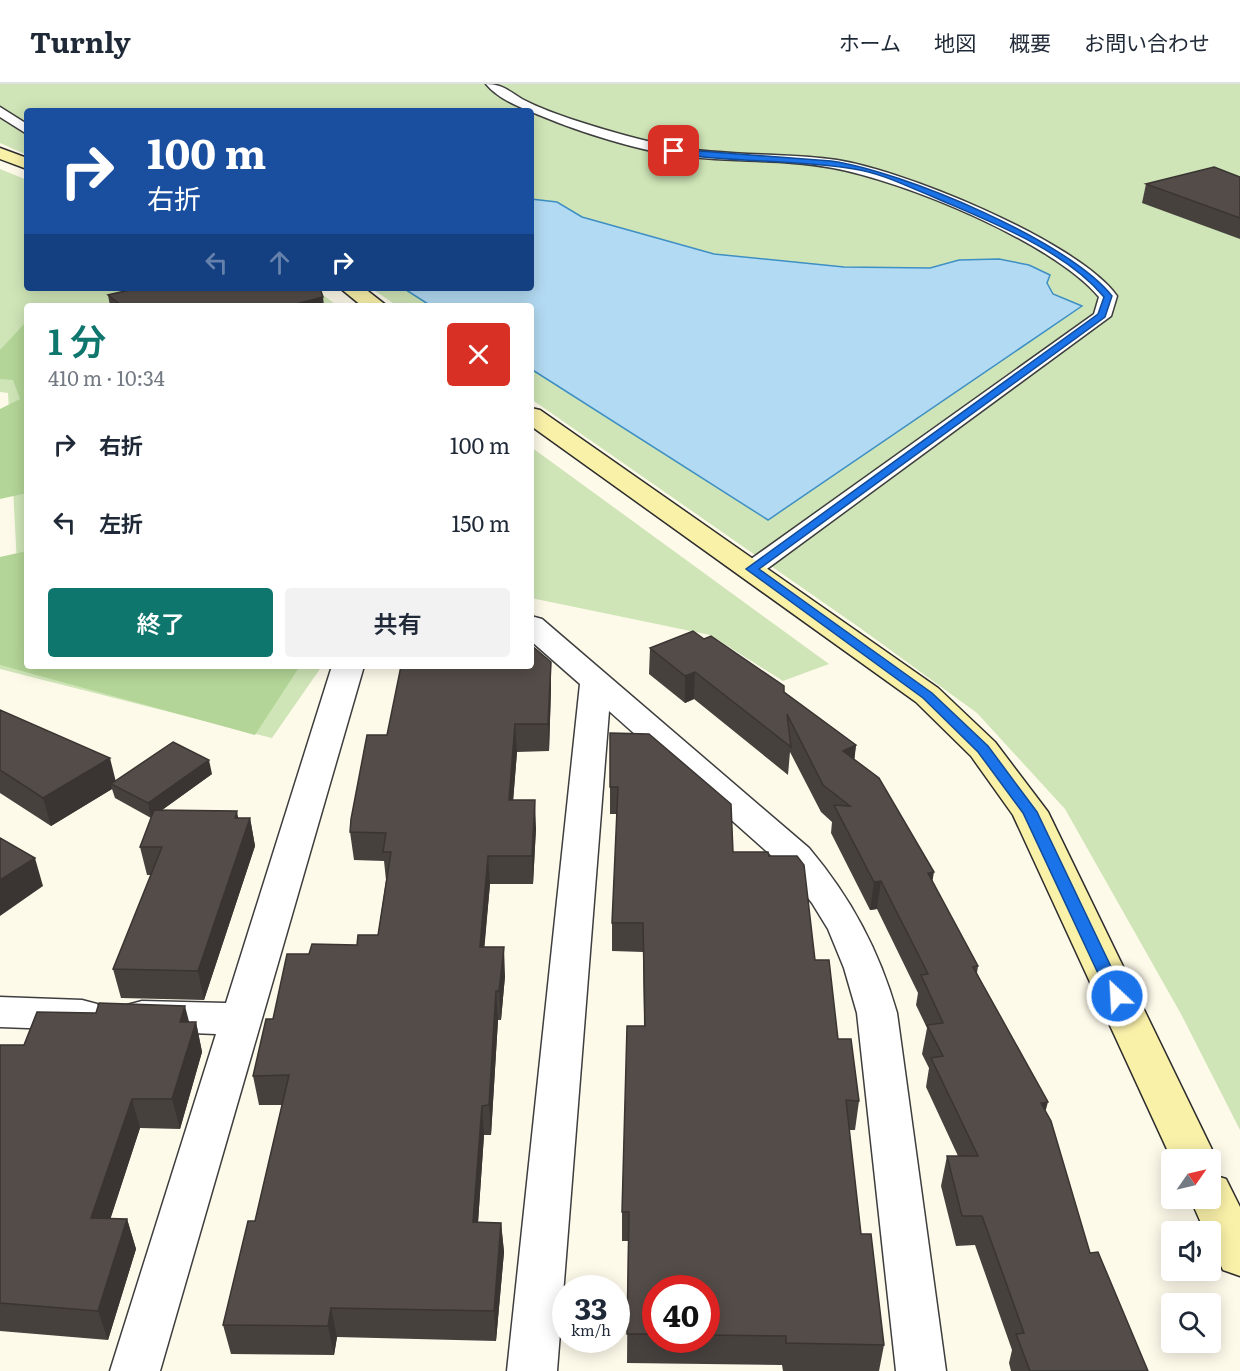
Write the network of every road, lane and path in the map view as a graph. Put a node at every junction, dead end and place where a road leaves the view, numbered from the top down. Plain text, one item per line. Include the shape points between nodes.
1 (492, 84) edge
2 (534, 108) edge
3 (534, 108) edge
4 (0, 111) edge
5 (24, 128) edge
6 (0, 153) edge
7 (24, 164) edge
8 (355, 291) edge
9 (372, 303) edge
10 (534, 417) edge
11 (752, 569) junction
12 (534, 628) edge
13 (347, 669) edge
14 (596, 681) junction
15 (0, 1012) edge
16 (243, 1019) junction
17 (1189, 1149) edge
18 (1218, 1209) edge
19 (1240, 1255) edge
20 (135, 1371) edge
21 (532, 1371) edge
22 (921, 1371) edge

1 - 2 lane
3 - 11 lane via 573,124 674,151 831,163 889,176 982,215 1059,255 1094,280 1108,296 1102,316
4 - 5 lane
6 - 7 street
8 - 9 street
10 - 11 street
11 - 17 street via 927,695 966,730 1000,769 1030,812
12 - 14 street
13 - 16 street
14 - 21 street
14 - 22 street via 796,857 824,890 848,928 866,969 877,1013
15 - 16 street
16 - 20 street
18 - 19 street

